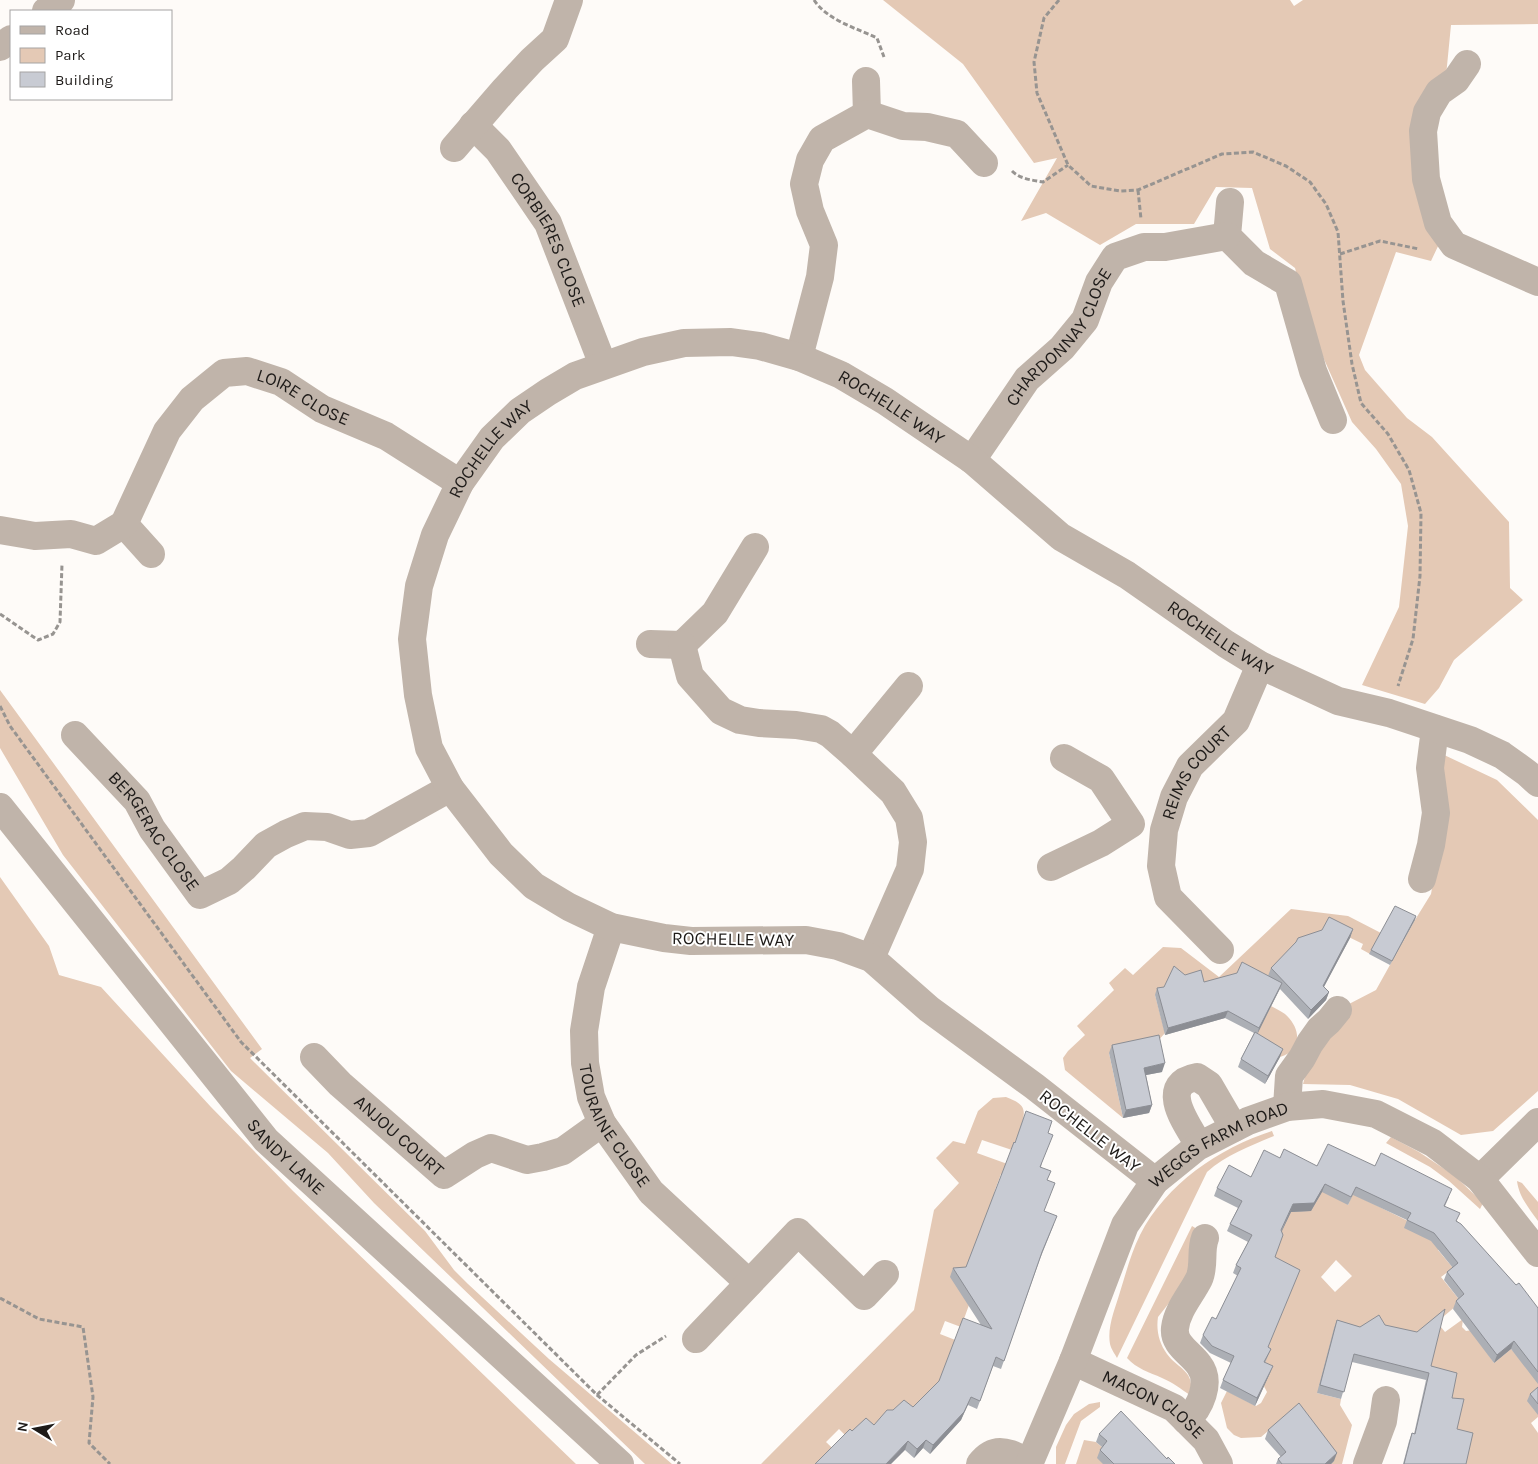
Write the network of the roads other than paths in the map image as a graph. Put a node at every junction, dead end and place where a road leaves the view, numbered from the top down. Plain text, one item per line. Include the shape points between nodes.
1 (61, 0) edge
2 (569, 0) edge
3 (47, 10) edge
4 (10, 39) edge
5 (0, 47) edge
6 (1467, 64) dead end
7 (866, 81) dead end
8 (867, 114) junction
9 (473, 125) junction
10 (454, 148) dead end
11 (984, 163) dead end
12 (1230, 202) dead end
13 (1227, 236) junction
14 (1538, 282) edge
15 (799, 357) junction
16 (603, 365) junction
17 (1333, 420) dead end
18 (972, 460) junction
19 (460, 484) junction
20 (124, 524) junction
21 (0, 530) edge
22 (755, 547) dead end
23 (151, 554) dead end
24 (650, 644) dead end
25 (682, 645) junction
26 (1260, 666) junction
27 (909, 686) dead end
28 (1435, 728) junction
29 (75, 736) dead end
30 (853, 754) junction
31 (1064, 758) dead end
32 (1538, 783) edge
33 (450, 788) junction
34 (0, 807) edge
35 (1122, 823) junction
36 (1164, 830) junction
37 (1051, 867) dead end
38 (1422, 879) dead end
39 (611, 927) junction
40 (1220, 950) dead end
41 (871, 958) junction
42 (1338, 1010) dead end
43 (314, 1057) dead end
44 (1287, 1107) junction
45 (1538, 1122) edge
46 (602, 1123) junction
47 (1234, 1128) junction
48 (1199, 1145) junction
49 (1480, 1179) junction
50 (1155, 1181) junction
51 (1206, 1238) dead end
52 (1538, 1253) edge
53 (885, 1274) dead end
54 (749, 1283) junction
55 (696, 1339) road end
56 (1073, 1361) junction
57 (1386, 1400) dead end
58 (1186, 1420) junction
59 (1030, 1463) edge
60 (620, 1464) edge
61 (980, 1464) edge
62 (1220, 1464) edge
63 (1367, 1464) edge

1 - 3 street
2 - 9 street via 555,39
4 - 5 street
6 - 14 street via 1456,80 1438,92 1427,112 1423,131 1426,180 1438,223 1454,245
7 - 8 street
8 - 11 street via 902,126 927,127 957,134
8 - 15 street via 822,139 810,160 804,184 810,211 824,245 820,277
9 - 10 street
9 - 16 street, CORBIERES CLOSE via 498,150 548,223
12 - 13 street
13 - 17 street via 1254,263 1288,283 1312,372
13 - 18 street, CHARDONNAY CLOSE via 1165,247 1144,246 1115,258 1099,282 1084,320 1062,348 1027,379
15 - 16 street, ROCHELLE WAY via 731,342 684,343
15 - 18 street, ROCHELLE WAY via 840,374
16 - 19 street, ROCHELLE WAY via 575,376 520,411 492,438
18 - 26 street, ROCHELLE WAY via 1061,537 1127,575
19 - 20 street, LOIRE CLOSE via 386,436 322,409 281,382 247,370 224,373 192,399 167,431
19 - 33 street, ROCHELLE WAY via 435,535 419,586 412,639 418,695 429,748
20 - 21 street via 96,541 71,534 34,536
20 - 23 street
22 - 25 street via 715,613
24 - 25 street
25 - 30 street via 690,676 720,711 740,720 821,729
26 - 28 street, ROCHELLE WAY via 1338,701
26 - 36 street, REIMS COURT via 1236,721 1190,766 1174,797
27 - 30 street
28 - 32 street, ROCHELLE WAY via 1502,755
28 - 38 street via 1430,768 1436,813
29 - 33 street, BERGERAC CLOSE via 137,801 152,829 200,895 229,881 266,845 292,831 305,826 327,827 350,835 369,833
30 - 41 street via 893,792 909,818 913,842 910,869
31 - 35 street via 1101,780
33 - 39 street, ROCHELLE WAY via 501,854 534,886
34 - 60 street, SANDY LANE via 266,1140
35 - 36 street, REIMS COURT
35 - 37 street via 1101,843
36 - 40 street, REIMS COURT via 1161,866 1168,897
39 - 41 street, ROCHELLE WAY via 691,941 806,940 838,946
39 - 46 street, TOURAINE CLOSE via 591,987 584,1031 591,1097
41 - 50 street, ROCHELLE WAY via 929,1008
42 - 44 street via 1320,1029 1289,1076
43 - 46 street, ANJOU COURT via 340,1084 444,1175 491,1148 527,1160 563,1151
44 - 47 street, WEGGS FARM ROAD
44 - 49 street, WEGGS FARM ROAD via 1323,1104 1376,1114 1433,1143
45 - 49 street
46 - 54 street, TOURAINE CLOSE via 651,1192
47 - 48 street, WEGGS FARM ROAD
47 - 48 street via 1208,1085 1197,1077 1188,1078 1181,1084 1177,1095 1179,1110
48 - 50 street, WEGGS FARM ROAD
49 - 52 street, WEGGS FARM ROAD
50 - 56 street, WEGGS FARM ROAD via 1125,1225
51 - 58 street via 1199,1278 1177,1318 1175,1329 1178,1340 1201,1368 1203,1376 1204,1386 1198,1407
53 - 54 street via 864,1296 798,1232
54 - 55 street
56 - 58 street, MACON CLOSE via 1174,1408
56 - 59 street, WEGGS FARM ROAD
57 - 63 street via 1383,1421
58 - 62 street, MACON CLOSE via 1206,1440
59 - 61 street via 1005,1452 994,1452

